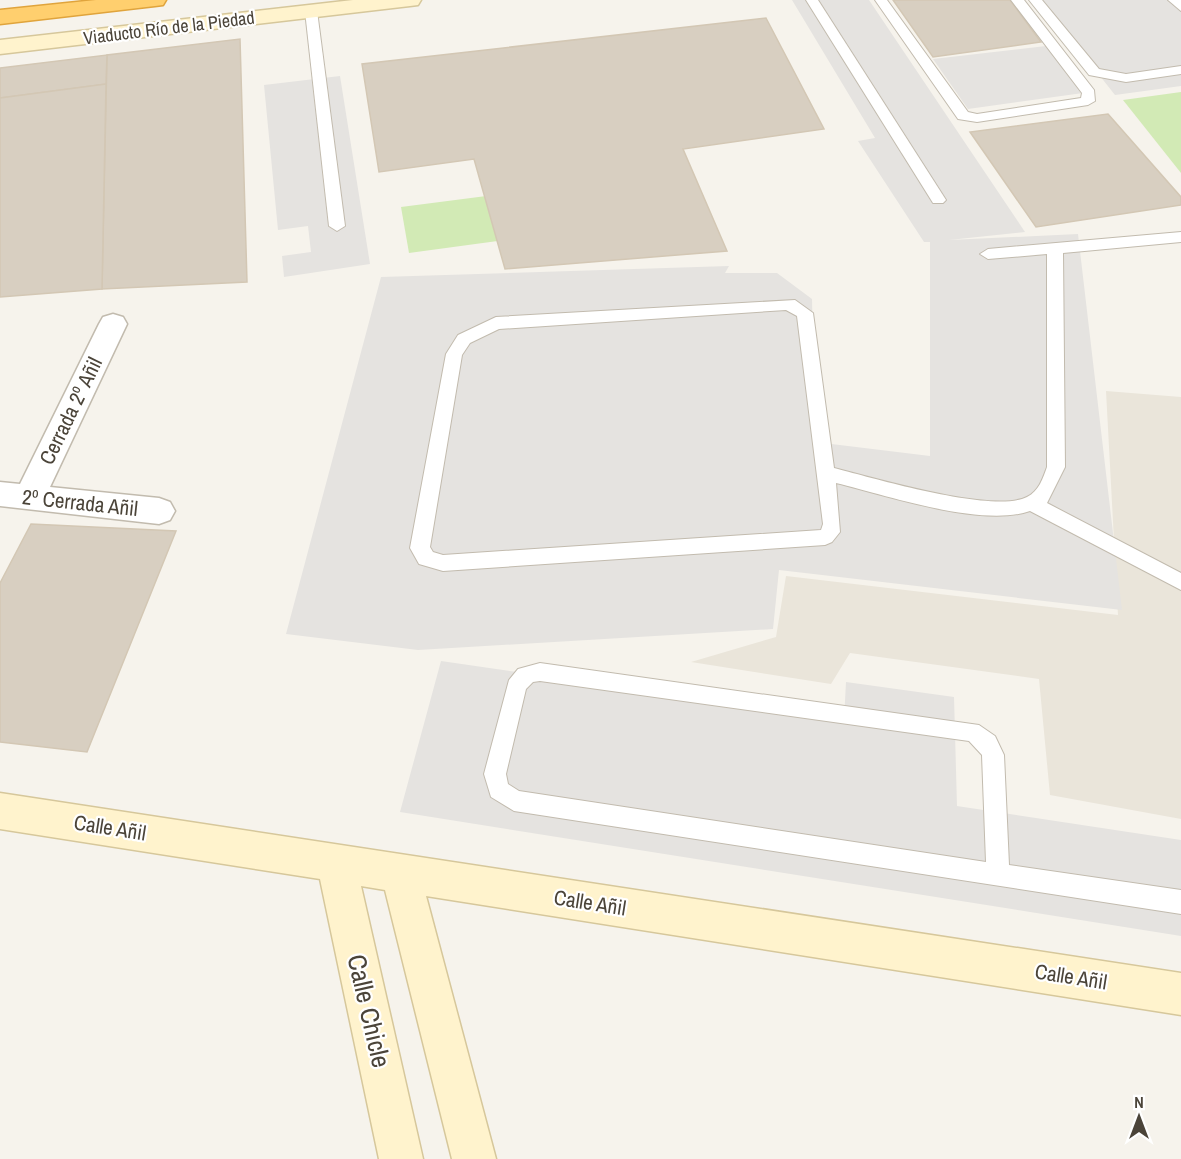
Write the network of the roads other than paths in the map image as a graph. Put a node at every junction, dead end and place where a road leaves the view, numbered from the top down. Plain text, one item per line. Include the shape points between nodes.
1 (155, 0) edge
2 (411, 0) edge
3 (812, 0) edge
4 (882, 0) edge
5 (1017, 0) edge
6 (1035, 0) edge
7 (1174, 0) edge
8 (1181, 8) edge
9 (311, 11) junction
10 (0, 17) edge
11 (0, 47) edge
12 (1181, 70) edge
13 (938, 200) dead end
14 (337, 226) dead end
15 (1181, 237) edge
16 (1055, 246) junction
17 (988, 254) dead end
18 (113, 324) dead end
19 (825, 473) junction
20 (14, 496) edge
21 (1033, 504) junction
22 (159, 511) dead end
23 (1181, 582) edge
24 (0, 811) edge
25 (336, 863) junction
26 (401, 874) junction
27 (998, 875) junction
28 (1181, 902) edge
29 (1181, 994) edge
30 (401, 1159) edge
31 (474, 1159) edge

1 - 10 highway, Viaducto Río de la Piedad
2 - 9 street, Viaducto Río de la Piedad
3 - 13 lane
4 - 5 lane via 963,116 977,118 1088,101 1089,93
6 - 12 lane via 1094,72 1120,79
7 - 8 lane
9 - 11 street, Viaducto Río de la Piedad
9 - 14 lane
15 - 16 lane
16 - 17 lane
16 - 21 lane via 1056,467 1049,488
18 - 20 street, Cerrada 2º Añil
19 - 19 lane via 831,532 816,539 443,563 426,558 420,548 454,354 464,339 496,323 789,304 799,308 805,313
19 - 21 lane via 972,507 1004,509
20 - 22 street, 2º Cerrada Añil
21 - 23 lane
24 - 25 street, Calle Añil
25 - 26 street, Calle Añil
25 - 30 street, Calle Chicle
26 - 29 street, Calle Añil
26 - 31 street
27 - 27 lane via 514,801 499,790 495,774 516,687 520,678 540,672 970,732 990,745 993,755
27 - 28 lane

